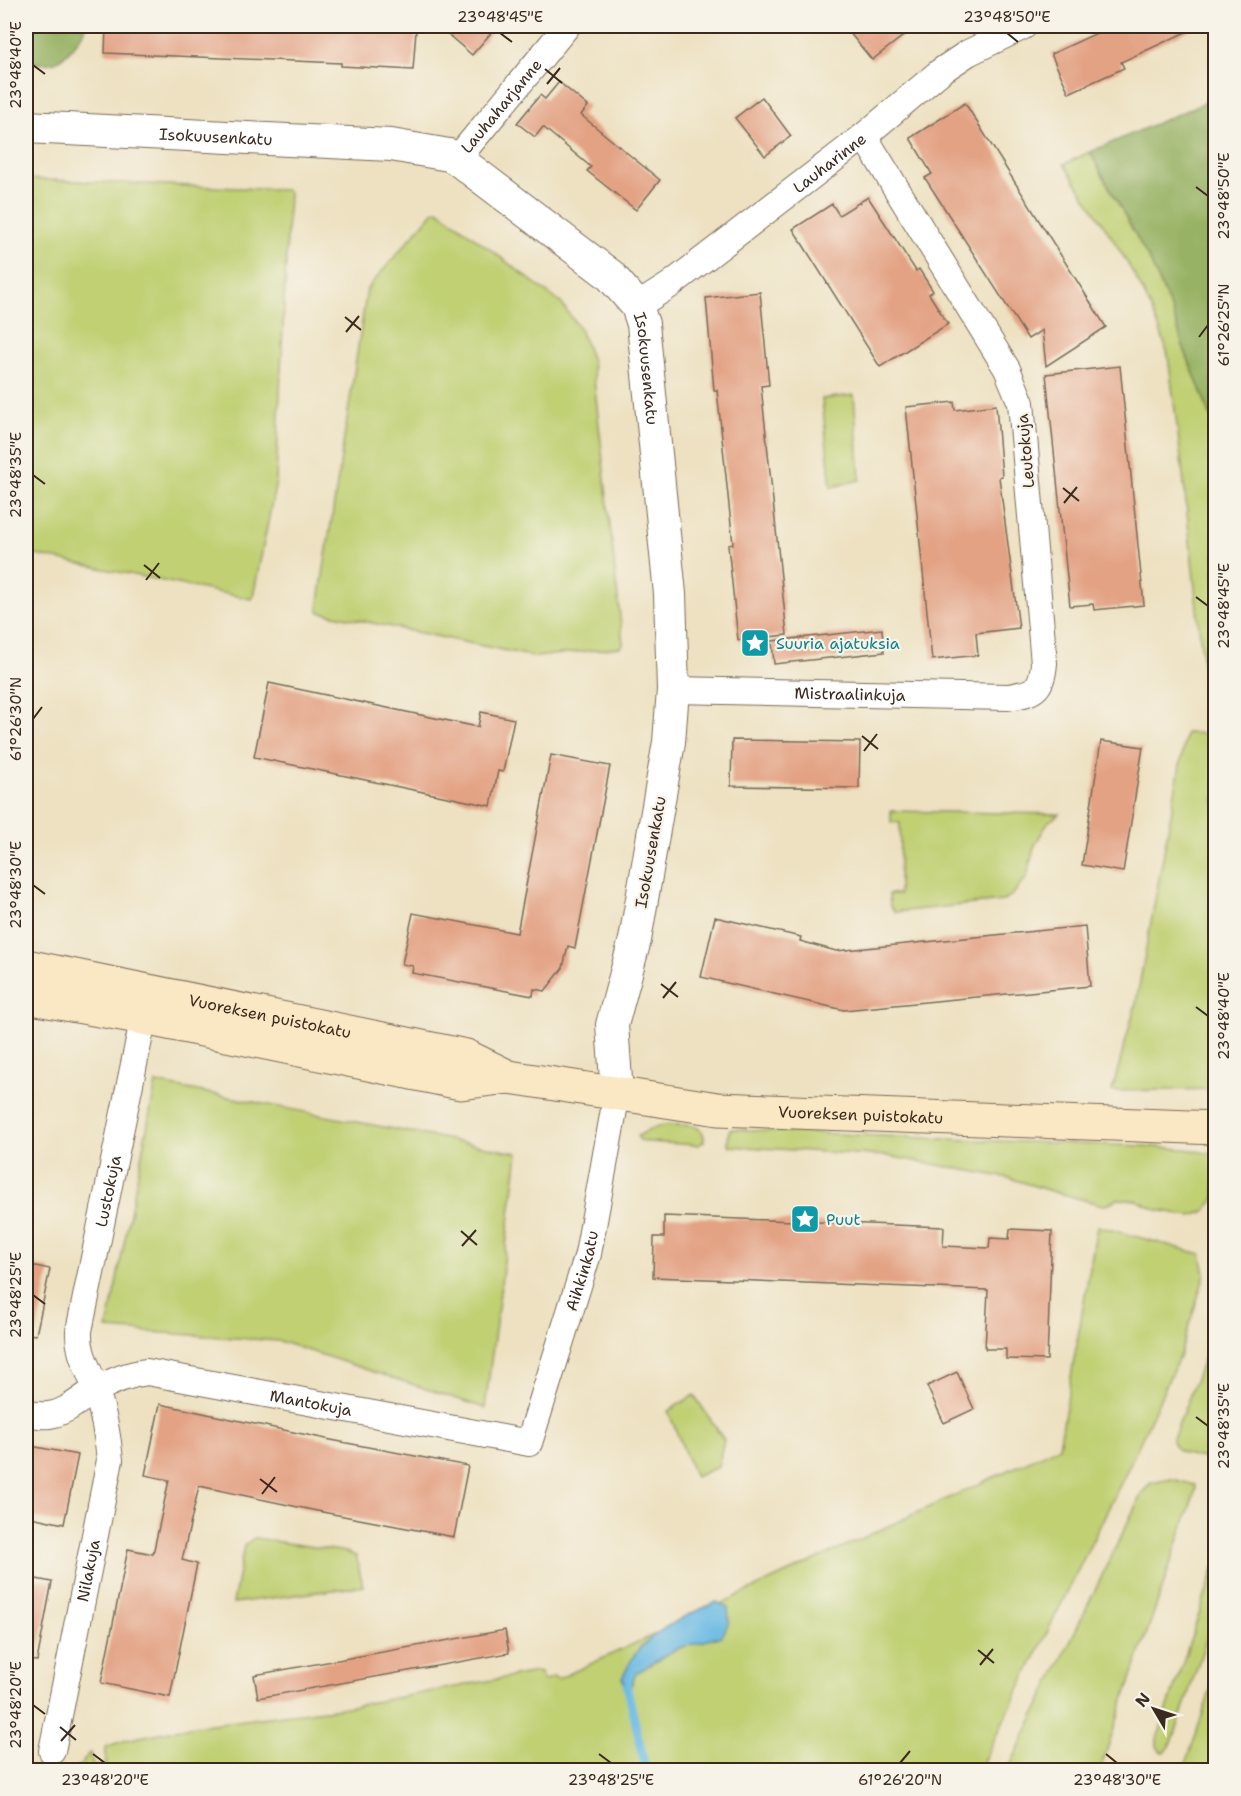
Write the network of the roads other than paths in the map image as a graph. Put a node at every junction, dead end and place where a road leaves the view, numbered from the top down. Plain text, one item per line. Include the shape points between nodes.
1 (567, 26) edge
2 (1024, 26) edge
3 (26, 127) edge
4 (864, 136) junction
5 (457, 159) junction
6 (637, 306) junction
7 (673, 690) junction
8 (1028, 694) joint
9 (26, 966) edge
10 (26, 997) edge
11 (147, 1005) junction
12 (617, 1093) junction
13 (1210, 1128) edge
14 (96, 1390) junction
15 (26, 1414) edge
16 (529, 1443) joint
17 (52, 1751) dead end

1 - 5 street, Lauhaharjanne
2 - 4 street, Lauharinne via 956,60
3 - 5 street, Isokuusenkatu via 391,145
4 - 6 street, Lauharinne
4 - 8 street, Leutokuja via 1007,369 1021,403 1044,663 1043,678
5 - 6 street, Isokuusenkatu via 610,275
6 - 7 street, Isokuusenkatu via 643,324 669,582
7 - 8 street, Mistraalinkuja via 1008,697
7 - 12 street, Isokuusenkatu via 669,742 635,940 612,1025
9 - 11 main road, Vuoreksen puistokatu
10 - 11 main road, Vuoreksen puistokatu
11 - 12 main road, Vuoreksen puistokatu via 466,1056 509,1077
11 - 14 street, Lustokuja via 80,1331 80,1353
12 - 13 main road, Vuoreksen puistokatu via 718,1109
12 - 16 street, Aihkinkatu via 588,1254
14 - 15 street, Mantokuja via 56,1413
14 - 16 street, Mantokuja via 129,1375 147,1372
14 - 17 street, Nilakuja via 110,1460

